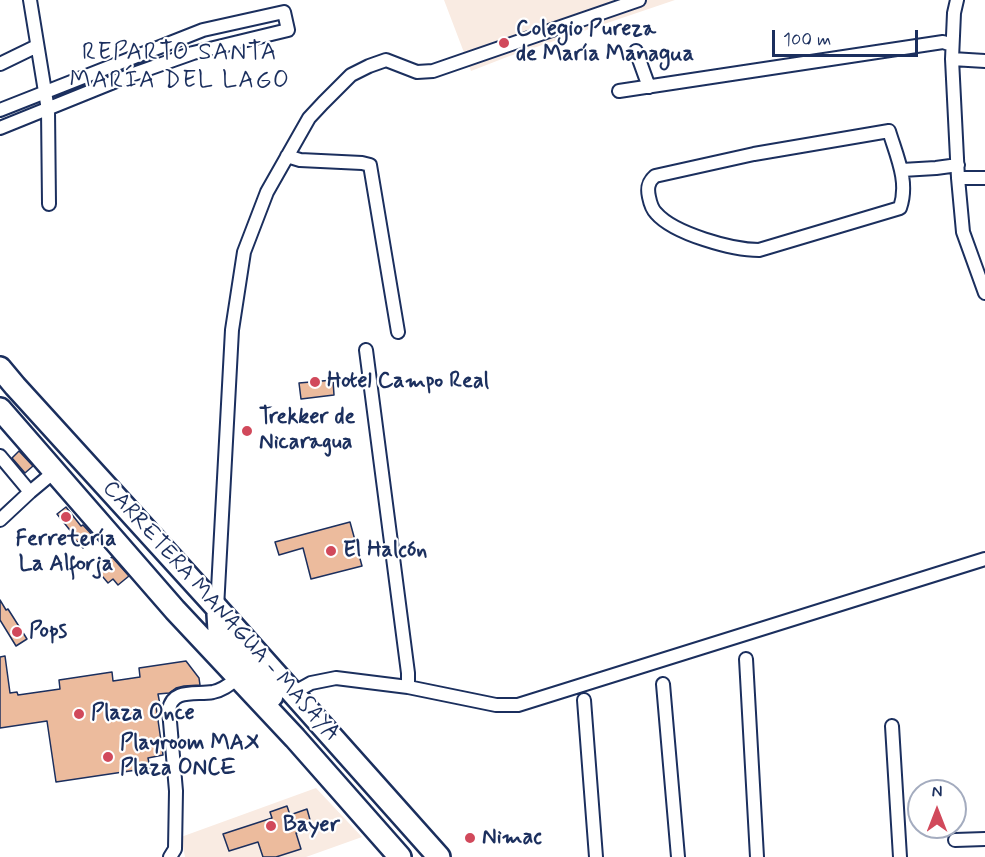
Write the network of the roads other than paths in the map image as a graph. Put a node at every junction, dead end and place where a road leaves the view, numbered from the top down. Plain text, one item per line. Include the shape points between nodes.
1 (30, 0) edge
2 (639, 0) edge
3 (957, 0) edge
4 (952, 45) junction
5 (37, 46) junction
6 (636, 51) dead end
7 (952, 59) junction
8 (985, 61) edge
9 (0, 63) edge
10 (649, 87) junction
11 (619, 91) dead end
12 (46, 92) junction
13 (0, 110) edge
14 (48, 110) junction
15 (0, 128) edge
16 (287, 156) junction
17 (902, 170) junction
18 (958, 172) junction
19 (985, 178) edge
20 (49, 204) dead end
21 (985, 292) edge
22 (398, 332) dead end
23 (366, 350) dead end
24 (0, 368) edge
25 (8, 385) edge
26 (0, 408) edge
27 (0, 456) edge
28 (57, 475) junction
29 (30, 492) junction
30 (0, 520) edge
31 (985, 559) edge
32 (219, 574) junction
33 (196, 585) junction
34 (217, 608) junction
35 (746, 659) dead end
36 (238, 678) junction
37 (663, 684) dead end
38 (408, 687) junction
39 (294, 693) junction
40 (584, 700) dead end
41 (892, 726) dead end
42 (295, 738) junction
43 (985, 839) edge
44 (955, 840) dead end
45 (170, 857) edge
46 (400, 857) edge
47 (439, 857) edge
48 (596, 857) edge
49 (678, 857) edge
50 (757, 857) edge
51 (900, 857) edge

1 - 5 street
2 - 16 street via 433,71 417,72 386,60 369,66 351,75 309,118
3 - 4 street
4 - 7 street
4 - 10 street via 942,42
5 - 9 street
5 - 12 street
6 - 10 street
7 - 8 street
7 - 18 street
10 - 11 street
12 - 13 street
12 - 14 street
12 - 14 street via 203,30 284,12 288,30 193,53
14 - 15 street
14 - 20 street
16 - 22 street via 370,165
16 - 32 street via 267,192 244,252 233,319
17 - 17 street via 889,131 655,176 647,190 655,212 667,223 708,240 743,250 759,250 900,208 904,197
17 - 18 street via 936,168
18 - 19 street
18 - 21 street via 963,232
23 - 38 street
24 - 25 highway, CARRETERA MANAGUA - MASAYA
25 - 33 highway, CARRETERA MANAGUA - MASAYA
26 - 28 highway, CARRETERA MANAGUA - MASAYA
27 - 29 street
28 - 29 street
28 - 33 highway via 88,496 158,572 170,580
28 - 36 highway, CARRETERA MANAGUA - MASAYA
29 - 30 street
31 - 38 street via 518,705 496,705
32 - 33 street
32 - 34 street
33 - 34 highway, CARRETERA MANAGUA - MASAYA
34 - 39 highway, CARRETERA MANAGUA - MASAYA
34 - 42 highway via 219,631 272,694
35 - 50 street
36 - 42 highway, CARRETERA MANAGUA - MASAYA
36 - 45 street via 214,692 180,695 170,702 176,791 175,849
37 - 49 street
38 - 39 street via 336,678 310,683
39 - 47 highway, CARRETERA MANAGUA - MASAYA
40 - 48 street
41 - 51 street
42 - 46 highway, CARRETERA MANAGUA - MASAYA
43 - 44 street

